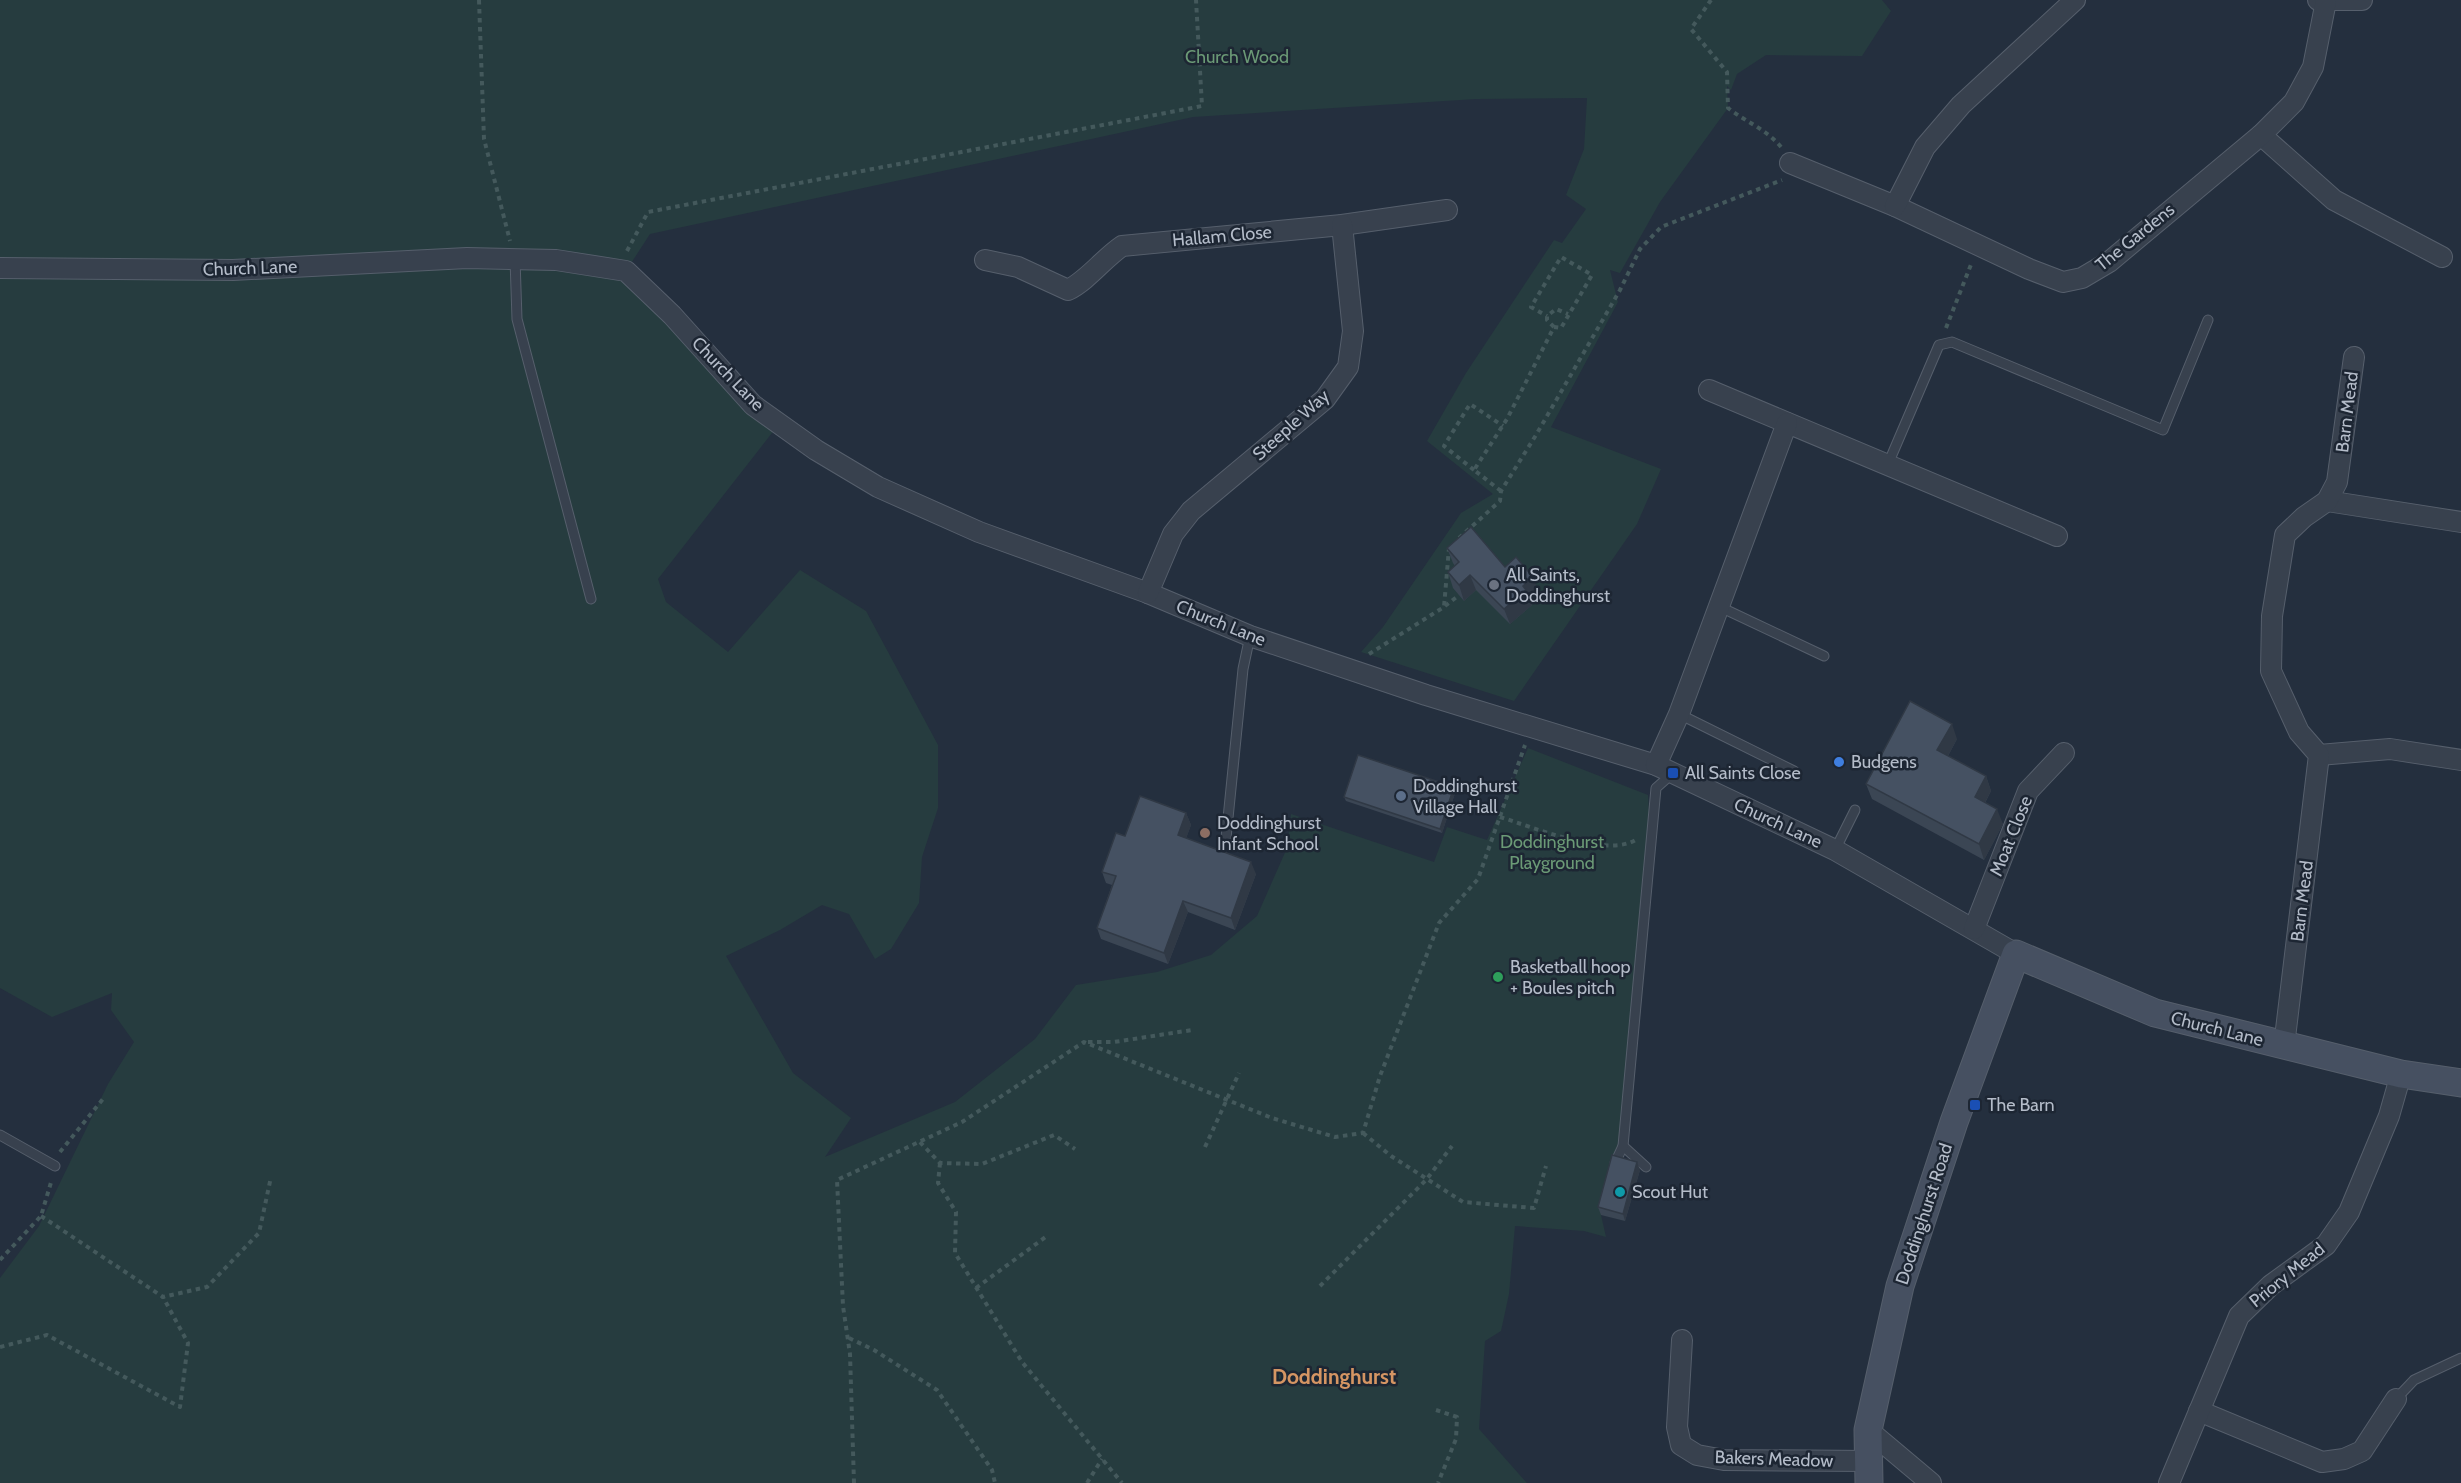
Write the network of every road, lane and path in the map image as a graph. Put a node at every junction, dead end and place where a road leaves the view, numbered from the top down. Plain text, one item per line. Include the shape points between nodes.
1 (479, 0) edge
2 (1196, 0) edge
3 (1711, 0) edge
4 (2075, 0) edge
5 (2322, 0) edge
6 (2362, 0) edge
7 (2261, 135) junction
8 (1799, 166) junction
9 (1895, 206) junction
10 (1447, 210) dead end
11 (1342, 225) junction
12 (1979, 245) junction
13 (2442, 257) dead end
14 (515, 259) junction
15 (985, 260) dead end
16 (0, 268) edge
17 (614, 269) junction
18 (1568, 314) junction
19 (1547, 316) junction
20 (2208, 320) dead end
21 (1554, 327) junction
22 (1939, 345) junction
23 (2354, 357) dead end
24 (1709, 390) dead end
25 (1787, 423) junction
26 (1503, 426) junction
27 (1888, 464) junction
28 (1474, 470) junction
29 (1501, 491) junction
30 (2327, 501) junction
31 (2461, 522) edge
32 (2057, 536) dead end
33 (1148, 593) junction
34 (1458, 596) edge
35 (591, 599) dead end
36 (1718, 606) junction
37 (1444, 607) junction
38 (1250, 636) junction
39 (1824, 656) dead end
40 (1347, 669) junction
41 (1679, 714) junction
42 (1532, 728) junction
43 (2064, 753) dead end
44 (2319, 755) junction
45 (2461, 760) edge
46 (1664, 769) junction
47 (1794, 771) dead end
48 (1855, 810) dead end
49 (1500, 817) junction
50 (1650, 830) junction
51 (1226, 838) dead end
52 (1835, 850) junction
53 (1974, 929) junction
54 (2016, 954) junction
55 (1192, 1030) dead end
56 (1084, 1042) junction
57 (2284, 1046) junction
58 (1239, 1073) dead end
59 (2401, 1074) junction
60 (2461, 1083) edge
61 (1227, 1100) junction
62 (1363, 1133) junction
63 (0, 1135) edge
64 (920, 1142) junction
65 (1452, 1146) dead end
66 (1623, 1146) junction
67 (1205, 1147) dead end
68 (1075, 1149) dead end
69 (1615, 1162) edge
70 (940, 1164) junction
71 (56, 1166) dead end
72 (1546, 1166) dead end
73 (1646, 1167) dead end
74 (271, 1178) dead end
75 (1426, 1180) junction
76 (40, 1216) dead end
77 (1047, 1236) dead end
78 (1320, 1286) dead end
79 (976, 1288) junction
80 (164, 1297) junction
81 (848, 1337) junction
82 (1682, 1340) dead end
83 (0, 1347) edge
84 (2461, 1358) edge
85 (2396, 1399) joint
86 (1436, 1410) dead end
87 (2199, 1411) junction
88 (1868, 1431) junction
89 (1102, 1459) junction
90 (1868, 1472) edge
91 (854, 1483) edge
92 (995, 1483) edge
93 (1087, 1483) edge
94 (1122, 1483) edge
95 (1438, 1483) edge
96 (1931, 1483) edge
97 (2169, 1483) edge

1 - 14 path via 484,139
2 - 17 path via 1202,106 648,212
3 - 8 path via 1691,29 1727,72 1728,108 1762,128
4 - 9 street via 1961,105 1926,147
5 - 6 street, The Gardens
5 - 7 street, The Gardens via 2313,67 2294,102
7 - 12 street, The Gardens via 2109,262 2082,278 2063,282
7 - 13 street via 2334,200
8 - 9 street, The Gardens
8 - 29 path via 1661,227 1640,249 1620,291
9 - 12 street, The Gardens
10 - 11 street, Hallam Close
11 - 15 street, Hallam Close via 1122,246 1068,290 1018,267
11 - 33 street, Steeple Way via 1353,331 1348,367 1325,399 1191,511 1173,534
12 - 22 path
14 - 16 street, Church Lane via 233,270
14 - 17 street, Church Lane via 556,260
14 - 35 lane via 517,319
17 - 33 street, Church Lane via 626,271 672,315 753,405 816,450 878,487 979,532
18 - 19 path via 1556,309
18 - 19 path via 1592,275 1561,257 1531,307
18 - 21 path via 1561,328
19 - 21 path
20 - 22 lane via 2163,430 1952,342
21 - 26 path
22 - 27 lane
23 - 30 street, Barn Mead via 2341,464
24 - 25 street
25 - 27 street
25 - 36 street
26 - 28 path
26 - 28 path via 1470,404 1444,446
27 - 32 street
28 - 29 path
29 - 37 path via 1500,501 1449,548
30 - 31 street
30 - 44 street via 2285,535 2272,616 2271,671 2299,732
33 - 38 street, Church Lane
34 - 37 path
36 - 39 lane
36 - 41 street
37 - 40 path
38 - 40 street, Church Lane
38 - 51 lane via 1243,669
40 - 42 street, Church Lane
41 - 46 street
41 - 47 lane
42 - 46 street, Church Lane
42 - 49 path
43 - 53 street, Moat Close via 2028,791
44 - 45 street via 2390,749
44 - 57 street, Barn Mead
46 - 50 lane via 1656,788
46 - 52 street, Church Lane
48 - 52 lane
49 - 50 path via 1577,842 1627,845
49 - 62 path via 1478,879 1439,923 1380,1076
50 - 66 lane
52 - 53 street, Church Lane
53 - 54 street, Church Lane
54 - 57 street, Church Lane via 2155,1013
54 - 88 street, Doddinghurst Road via 1954,1122 1900,1286
55 - 56 path via 1114,1042
56 - 61 path
56 - 64 path via 962,1122
57 - 59 street, Church Lane
58 - 61 path
59 - 60 street, Church Lane
59 - 87 street, Priory Mead via 2389,1116 2349,1212 2326,1245 2271,1285 2239,1316
61 - 62 path via 1335,1137
61 - 67 path
62 - 75 path
63 - 71 lane
64 - 70 path
64 - 81 path via 837,1180
65 - 75 path
66 - 69 lane
66 - 73 lane
68 - 70 path via 1054,1135 982,1164
70 - 79 path via 938,1183 956,1212 955,1253
72 - 75 path via 1534,1208 1463,1202
74 - 80 path via 259,1233 207,1287
75 - 78 path
76 - 80 path
77 - 79 path
79 - 89 path via 1022,1362
80 - 83 path via 188,1343 180,1407 47,1335
81 - 91 path
81 - 92 path via 937,1390 992,1470
82 - 90 street, Bakers Meadow via 1677,1427 1682,1445 1697,1455 1724,1460
84 - 85 lane via 2414,1380
85 - 87 street via 2362,1451 2344,1460 2322,1462
86 - 95 path via 1457,1417 1456,1439
87 - 97 street, Priory Mead
88 - 90 street, Doddinghurst Road
88 - 96 street
89 - 93 path
89 - 94 path

